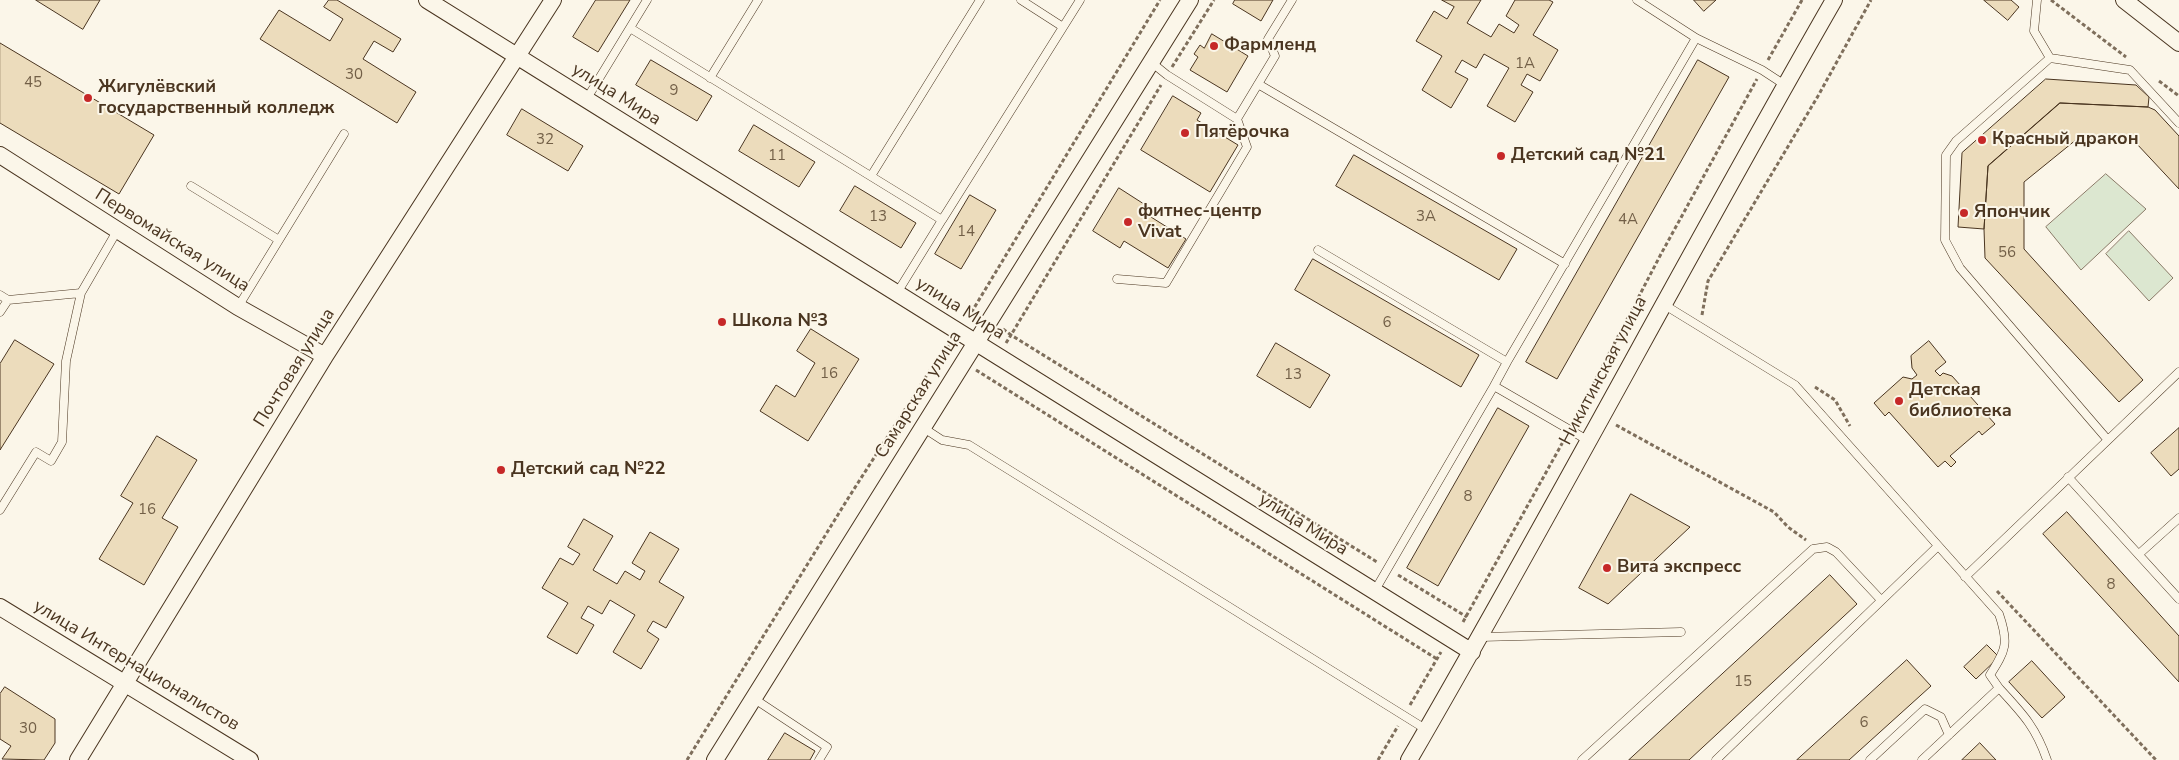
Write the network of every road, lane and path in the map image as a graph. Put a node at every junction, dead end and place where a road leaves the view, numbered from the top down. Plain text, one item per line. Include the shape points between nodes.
1 (427, 0) edge
2 (553, 0) edge
3 (647, 0) edge
4 (758, 0) edge
5 (980, 0) edge
6 (1021, 0) edge
7 (1080, 0) edge
8 (1160, 0) edge
9 (1190, 0) edge
10 (1214, 0) edge
11 (1292, 0) edge
12 (1638, 0) edge
13 (1802, 0) edge
14 (1834, 0) edge
15 (1870, 0) edge
16 (2037, 0) edge
17 (2051, 0) edge
18 (2124, 0) edge
19 (1063, 26) junction
20 (630, 28) junction
21 (1696, 38) junction
22 (2179, 43) edge
23 (518, 56) junction
24 (2050, 58) junction
25 (2131, 60) dead end
26 (1151, 62) junction
27 (1762, 70) junction
28 (1167, 75) junction
29 (710, 78) junction
30 (2155, 78) dead end
31 (1258, 84) junction
32 (1785, 85) junction
33 (2179, 96) edge
34 (586, 100) junction
35 (1237, 119) junction
36 (2179, 123) edge
37 (344, 134) dead end
38 (0, 155) edge
39 (871, 176) junction
40 (192, 186) dead end
41 (942, 220) junction
42 (117, 231) junction
43 (279, 240) junction
44 (1318, 250) dead end
45 (1565, 264) junction
46 (1117, 280) dead end
47 (1708, 281) dead end
48 (82, 293) junction
49 (897, 293) junction
50 (0, 295) edge
51 (8, 300) junction
52 (1663, 304) junction
53 (238, 307) junction
54 (0, 312) edge
55 (965, 323) dead end
56 (1000, 328) dead end
57 (1010, 334) junction
58 (953, 342) dead end
59 (976, 342) junction
60 (1004, 345) dead end
61 (325, 356) junction
62 (1507, 362) junction
63 (974, 369) dead end
64 (2179, 372) edge
65 (1494, 386) junction
66 (1602, 417) junction
67 (922, 427) junction
68 (1570, 430) junction
69 (2107, 439) junction
70 (1590, 441) junction
71 (2068, 477) junction
72 (0, 510) edge
73 (2179, 518) edge
74 (1938, 546) junction
75 (1814, 548) junction
76 (2139, 554) junction
77 (1388, 569) junction
78 (1965, 577) junction
79 (1374, 593) junction
80 (2179, 599) edge
81 (1881, 600) junction
82 (0, 607) edge
83 (1467, 617) junction
84 (1463, 622) dead end
85 (1681, 632) dead end
86 (1481, 637) junction
87 (1472, 652) junction
88 (1437, 659) dead end
89 (124, 684) junction
90 (1999, 688) junction
91 (753, 698) junction
92 (1427, 730) junction
93 (1949, 735) junction
94 (78, 760) edge
95 (250, 760) edge
96 (687, 760) edge
97 (715, 760) edge
98 (819, 760) edge
99 (1409, 760) edge
100 (1582, 760) edge
101 (1716, 760) edge
102 (1870, 760) edge
103 (1922, 760) edge
104 (2047, 760) edge

1 - 23 street, улица Мира
2 - 23 street, Почтовая улица
3 - 20 lane
4 - 29 lane
5 - 39 lane
6 - 19 lane
7 - 19 lane
8 - 55 path
9 - 26 street, Самарская улица
10 - 28 path
11 - 31 lane via 1268,39 1275,56
12 - 21 lane
13 - 27 path
14 - 32 street, Никитинская улица
15 - 47 path via 1818,96
16 - 24 lane via 2034,30
17 - 25 path
18 - 22 street
19 - 41 lane
20 - 29 lane
20 - 34 lane
21 - 27 lane
21 - 45 lane
23 - 34 street, улица Мира
23 - 61 street, Почтовая улица
24 - 36 lane via 2130,70
24 - 69 lane via 1956,141 1946,155 1945,240 1960,268
26 - 28 lane
26 - 59 street, Самарская улица
27 - 32 lane
27 - 68 path via 1661,254
28 - 35 lane
28 - 57 path
29 - 39 lane
30 - 33 path
31 - 35 lane
31 - 45 lane
32 - 52 street, Никитинская улица
34 - 49 street, улица Мира
35 - 46 lane via 1247,147 1166,283
37 - 43 lane
38 - 42 street, Первомайская улица
39 - 41 lane
40 - 43 lane
41 - 49 lane
42 - 48 lane
42 - 53 street, Первомайская улица
43 - 53 lane
44 - 62 lane
45 - 62 lane
48 - 51 lane
48 - 72 lane via 66,361 62,442 51,461 36,452
49 - 59 street, улица Мира
50 - 51 lane
51 - 54 lane
52 - 66 street, Никитинская улица
52 - 74 lane via 1795,385
53 - 61 street, Первомайская улица
56 - 57 path
57 - 60 path
57 - 77 path
58 - 96 path via 944,350 847,500
59 - 67 street, Самарская улица
59 - 79 street, улица Мира
61 - 89 street, Почтовая улица
62 - 65 lane
63 - 88 path
64 - 69 lane
65 - 68 lane
65 - 77 lane
66 - 70 street, Никитинская улица
66 - 75 path via 1774,512
67 - 91 street, Самарская улица
67 - 92 lane via 942,440 969,445
68 - 70 lane
68 - 83 path
69 - 71 lane
70 - 86 street, Никитинская улица
71 - 76 lane
71 - 78 lane
73 - 76 lane
74 - 78 lane
74 - 81 lane
75 - 81 lane via 1827,547 1836,552
75 - 100 lane
76 - 80 lane
77 - 79 lane
77 - 83 path
78 - 90 lane via 1999,614 2006,635 2002,656 1990,675
79 - 87 street, улица Мира
81 - 101 lane
82 - 89 street, улица Интернационалистов
83 - 84 path
85 - 86 lane
86 - 87 street, Никитинская улица
87 - 92 street, Никитинская улица
89 - 94 street, Почтовая улица
89 - 95 street, улица Интернационалистов
90 - 93 lane
90 - 104 lane via 2027,718 2039,737
91 - 97 street, Самарская улица
91 - 98 lane via 827,747
92 - 99 street, Никитинская улица
93 - 102 lane via 1941,717 1926,709
93 - 103 lane

